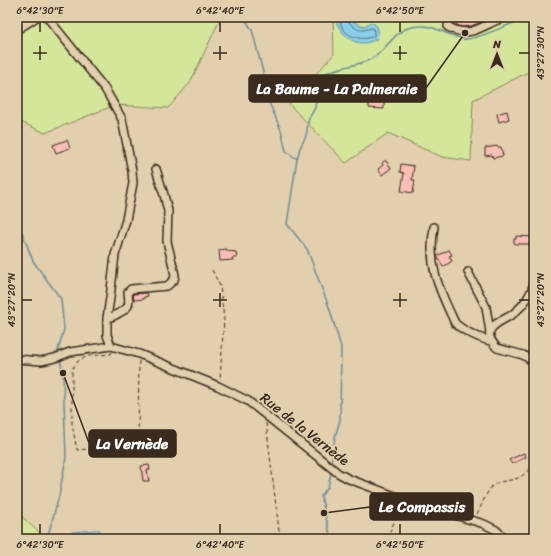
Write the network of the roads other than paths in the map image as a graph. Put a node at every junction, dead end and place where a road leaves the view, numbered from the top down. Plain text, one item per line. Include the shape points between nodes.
1 (34, 17) edge
2 (47, 17) edge
3 (449, 17) edge
4 (506, 17) edge
5 (493, 19) edge
6 (17, 28) edge
7 (156, 169) dead end
8 (434, 227) dead end
9 (468, 272) dead end
10 (534, 286) edge
11 (107, 318) junction
12 (490, 332) junction
13 (491, 341) junction
14 (111, 346) junction
15 (17, 359) edge
16 (534, 362) edge
17 (506, 539) edge

1 - 6 highway
2 - 11 street via 101,83 122,119 133,183 126,220 115,255
3 - 5 street via 448,26 457,31 470,32
4 - 5 street
7 - 11 street via 168,211 167,241 174,280 167,286 131,290 128,292 127,310
8 - 13 street via 432,261 436,279 455,323 484,340
9 - 12 street via 486,307
10 - 12 street via 522,306
11 - 14 street via 107,335
12 - 13 street
13 - 16 street via 497,348 523,355
14 - 15 street via 78,350 40,361
14 - 17 street, Rue de la Vernède via 139,354 248,401 349,480 474,520 496,530

